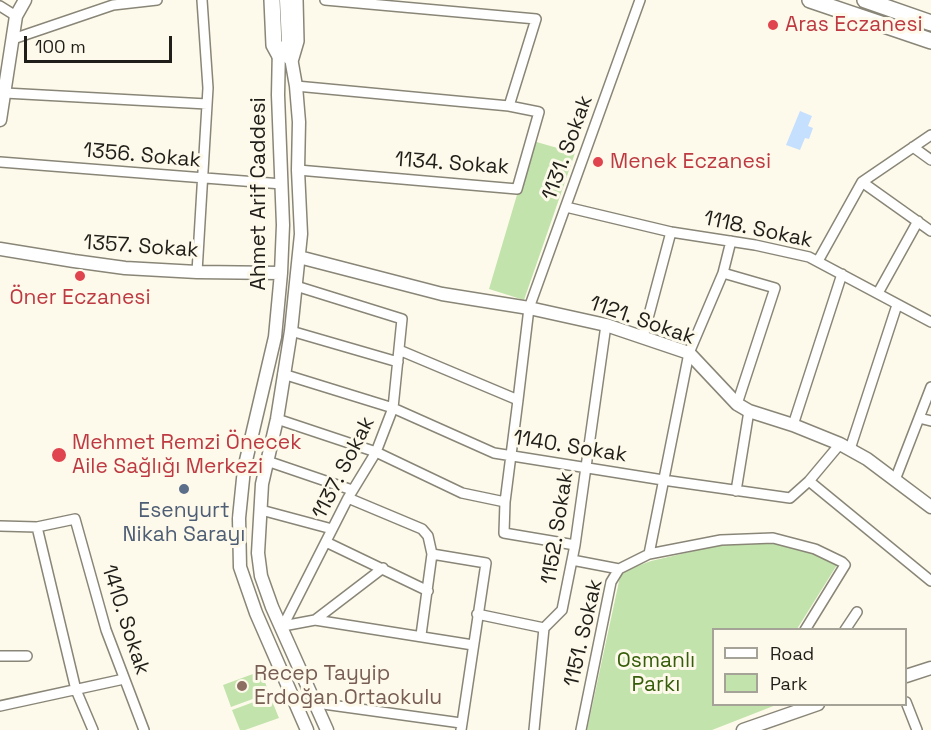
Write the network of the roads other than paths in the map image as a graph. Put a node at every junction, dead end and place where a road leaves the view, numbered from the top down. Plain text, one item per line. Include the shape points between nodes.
1 (25, 0) edge
2 (157, 0) edge
3 (202, 0) edge
4 (272, 0) edge
5 (277, 0) edge
6 (286, 0) edge
7 (295, 0) edge
8 (325, 0) edge
9 (640, 0) edge
10 (810, 0) edge
11 (865, 0) edge
12 (0, 6) edge
13 (16, 16) junction
14 (931, 23) edge
15 (13, 39) junction
16 (931, 40) edge
17 (285, 57) junction
18 (4, 60) edge
19 (296, 86) junction
20 (4, 93) junction
21 (207, 104) junction
22 (509, 106) junction
23 (0, 120) edge
24 (299, 122) junction
25 (280, 124) junction
26 (931, 135) edge
27 (913, 147) junction
28 (931, 159) edge
29 (0, 162) edge
30 (298, 170) junction
31 (203, 179) junction
32 (862, 182) junction
33 (282, 184) junction
34 (566, 207) junction
35 (918, 221) junction
36 (931, 231) edge
37 (671, 232) junction
38 (731, 241) junction
39 (0, 249) edge
40 (299, 258) junction
41 (818, 261) junction
42 (197, 272) junction
43 (281, 273) junction
44 (723, 273) junction
45 (842, 274) junction
46 (296, 286) junction
47 (878, 294) junction
48 (897, 305) junction
49 (529, 308) junction
50 (931, 322) edge
51 (606, 325) junction
52 (291, 331) junction
53 (643, 337) junction
54 (399, 350) junction
55 (689, 354) junction
56 (398, 362) junction
57 (284, 374) junction
58 (931, 387) edge
59 (260, 398) junction
60 (518, 400) junction
61 (737, 404) junction
62 (393, 408) junction
63 (749, 411) junction
64 (919, 418) junction
65 (277, 419) junction
66 (931, 421) edge
67 (793, 425) junction
68 (845, 446) junction
69 (376, 452) junction
70 (511, 456) junction
71 (267, 461) junction
72 (586, 467) junction
73 (663, 480) junction
74 (895, 480) junction
75 (809, 481) junction
76 (736, 491) junction
77 (350, 494) junction
78 (505, 502) junction
79 (931, 507) edge
80 (261, 510) junction
81 (0, 526) edge
82 (38, 527) junction
83 (332, 529) junction
84 (326, 542) junction
85 (575, 545) junction
86 (432, 554) junction
87 (649, 554) junction
88 (572, 560) junction
89 (383, 568) junction
90 (619, 568) junction
91 (931, 581) edge
92 (428, 591) junction
93 (857, 612) dead end
94 (477, 614) junction
95 (315, 620) junction
96 (283, 626) junction
97 (544, 628) junction
98 (807, 628) edge
99 (846, 628) edge
100 (421, 635) junction
101 (473, 645) junction
102 (0, 656) edge
103 (27, 656) dead end
104 (931, 668) edge
105 (907, 676) edge
106 (124, 679) junction
107 (76, 690) junction
108 (316, 703) junction
109 (0, 705) edge
110 (907, 705) edge
111 (815, 706) edge
112 (461, 727) edge
113 (90, 729) edge
114 (144, 730) edge
115 (307, 730) edge
116 (327, 730) edge
117 (534, 730) edge
118 (581, 730) edge
119 (743, 730) edge
120 (917, 730) edge

1 - 13 street
2 - 15 street via 113,5
3 - 21 street
4 - 17 main road via 274,45
5 - 17 street, Ahmet Arif Caddesi
6 - 17 street, Ahmet Arif Caddesi
7 - 17 main road via 296,41
8 - 22 street via 536,19
9 - 34 street, 1131. Sokak
10 - 16 main road
11 - 14 main road
12 - 13 street
13 - 15 street
15 - 18 street
17 - 19 street, Ahmet Arif Caddesi
17 - 25 street, Ahmet Arif Caddesi via 278,95
18 - 20 street
19 - 22 street
19 - 24 street, Ahmet Arif Caddesi
20 - 21 street
20 - 23 street
21 - 31 street
22 - 30 street, 1134. Sokak via 539,112 517,189
24 - 25 street via 296,115 285,114
24 - 30 street, Ahmet Arif Caddesi
25 - 33 street, Ahmet Arif Caddesi
26 - 27 street
27 - 28 street
27 - 32 street
29 - 31 street, 1356. Sokak
30 - 40 street, Ahmet Arif Caddesi
31 - 33 street, 1356. Sokak
31 - 42 street
32 - 35 street
32 - 41 street
33 - 43 street, Ahmet Arif Caddesi
34 - 37 street, 1118. Sokak
34 - 49 street, 1131. Sokak
35 - 36 street
35 - 47 street
37 - 38 street, 1118. Sokak
37 - 53 street
38 - 41 street, 1118. Sokak
38 - 44 street
39 - 42 street, 1357. Sokak via 125,267
40 - 46 street, Ahmet Arif Caddesi
40 - 49 street, 1121. Sokak via 442,294
41 - 45 street, 1118. Sokak
42 - 43 street, 1357. Sokak
43 - 59 street, Ahmet Arif Caddesi via 275,337
44 - 55 street
44 - 61 street via 775,288
45 - 47 street, 1118. Sokak
45 - 67 street
46 - 52 street, Ahmet Arif Caddesi
46 - 54 street, 1137. Sokak via 402,318
47 - 48 street, 1118. Sokak
48 - 50 street, 1118. Sokak
48 - 68 street
49 - 51 street, 1121. Sokak
49 - 60 street, 1131. Sokak
51 - 53 street, 1121. Sokak
51 - 72 street, 1152. Sokak
52 - 56 street
52 - 57 street, Ahmet Arif Caddesi
53 - 55 street, 1121. Sokak
54 - 56 street, 1137. Sokak
54 - 60 street
55 - 61 street, 1121. Sokak
55 - 73 street
56 - 62 street, 1137. Sokak
57 - 62 street, 1140. Sokak
57 - 65 street, Ahmet Arif Caddesi
58 - 64 street
59 - 65 street via 264,413
59 - 115 street, Ahmet Arif Caddesi via 242,481 240,567
60 - 70 street, 1131. Sokak
61 - 63 street, 1121. Sokak
62 - 69 street, 1137. Sokak
62 - 70 street, 1140. Sokak via 494,453
63 - 67 street, 1121. Sokak
63 - 76 street
64 - 66 street
64 - 74 street
65 - 69 street
65 - 71 street, Ahmet Arif Caddesi
67 - 68 street, 1121. Sokak
68 - 74 street, 1121. Sokak
68 - 75 street, 1140. Sokak
69 - 77 street, 1137. Sokak
69 - 78 street via 462,493
70 - 72 street, 1140. Sokak
70 - 78 street, 1131. Sokak
71 - 77 street
71 - 80 street, Ahmet Arif Caddesi
72 - 73 street, 1140. Sokak
72 - 85 street, 1152. Sokak
73 - 76 street, 1140. Sokak
73 - 87 street
74 - 79 street, 1121. Sokak
75 - 76 street, 1140. Sokak via 790,498
75 - 91 street
77 - 83 street, 1137. Sokak
77 - 86 street via 422,529 429,536
78 - 85 street, 1131. Sokak via 504,533
80 - 83 street
80 - 96 street, Ahmet Arif Caddesi via 261,576
81 - 82 street
82 - 106 street, 1410. Sokak via 75,519
82 - 107 street
83 - 84 street, 1137. Sokak
84 - 89 street
84 - 96 street, 1137. Sokak
85 - 88 street, 1152. Sokak
86 - 92 street
86 - 94 street via 486,563
87 - 90 street, 1151. Sokak
87 - 98 street, 1151. Sokak via 721,540 773,538 815,549 845,565
88 - 90 street
88 - 97 street, 1152. Sokak via 562,610
89 - 92 street
89 - 95 street
90 - 118 street, 1151. Sokak via 611,582
92 - 100 street
93 - 99 street
94 - 97 street
94 - 101 street
95 - 96 street
95 - 100 street
96 - 108 street, Ahmet Arif Caddesi
97 - 117 street
100 - 101 street
101 - 112 street
102 - 103 street
104 - 105 street
106 - 107 street
106 - 114 street, 1410. Sokak
107 - 109 street
107 - 113 street
108 - 112 street
108 - 116 street, Ahmet Arif Caddesi
110 - 120 street
111 - 119 street

